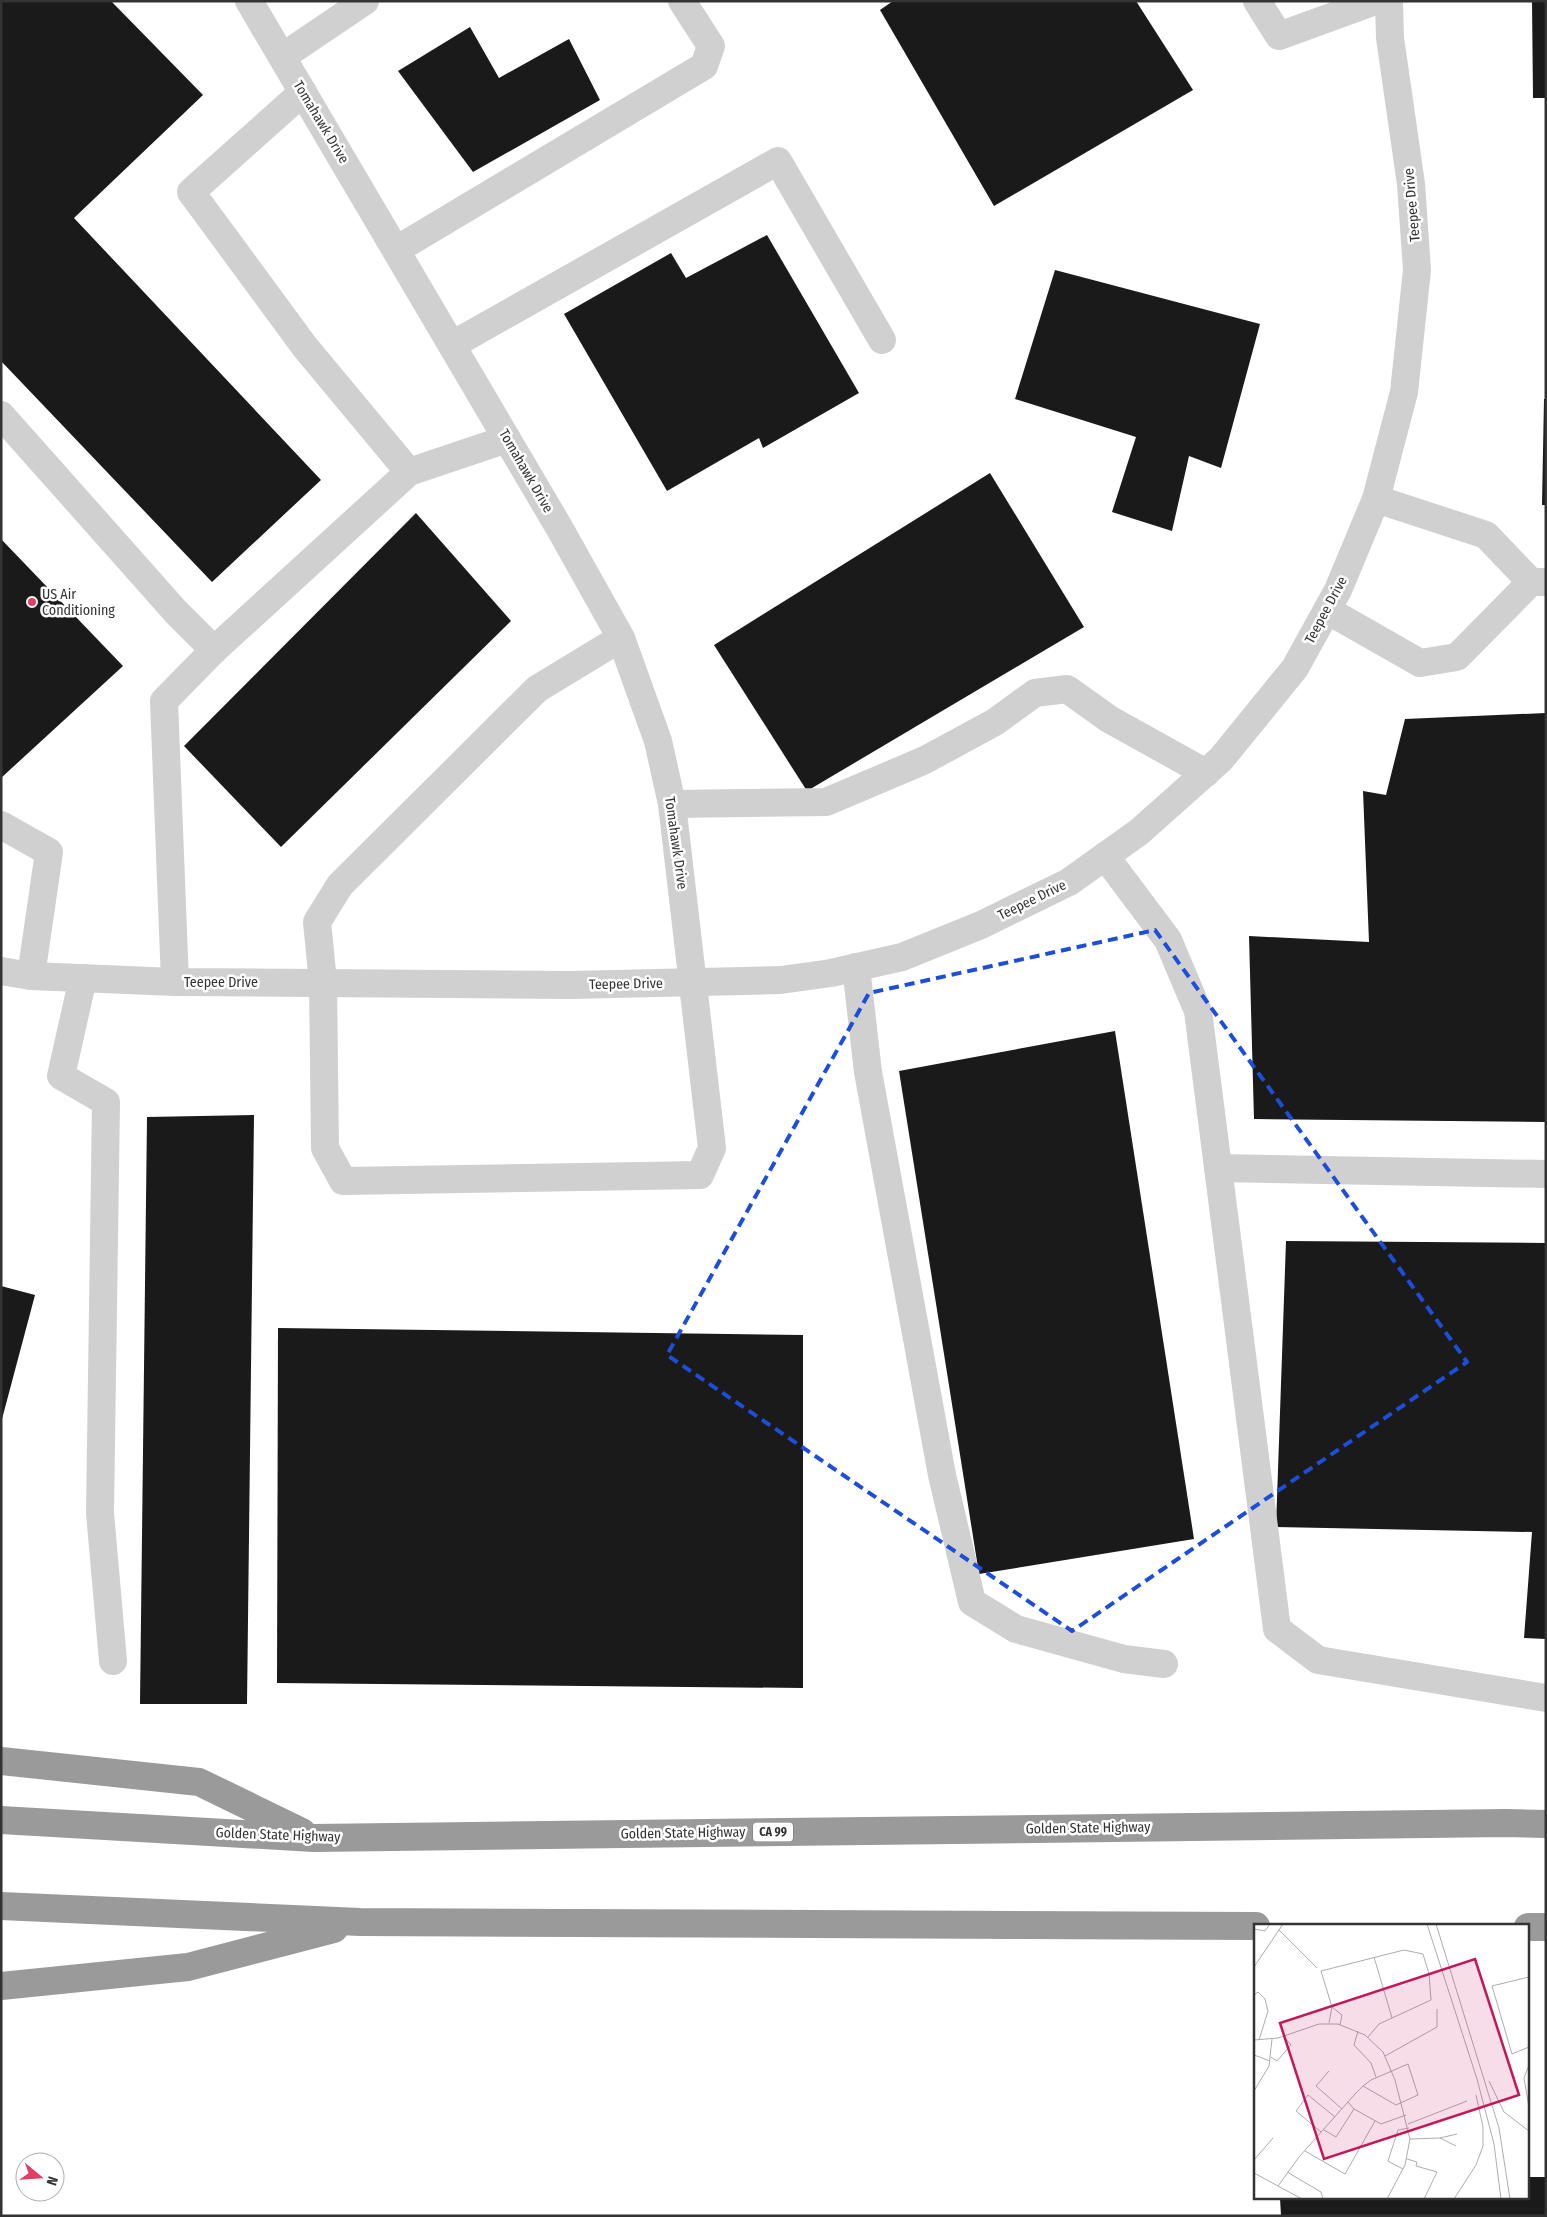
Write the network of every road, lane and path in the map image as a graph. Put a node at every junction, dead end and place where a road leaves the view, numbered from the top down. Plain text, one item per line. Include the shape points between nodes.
1 (249, 1) edge
2 (364, 1) edge
3 (682, 1) edge
4 (1257, 1) edge
5 (1375, 1) edge
6 (1389, 1) edge
7 (282, 56) junction
8 (303, 92) junction
9 (396, 250) junction
10 (882, 340) dead end
11 (452, 345) junction
12 (1, 415) edge
13 (507, 439) junction
14 (409, 472) junction
15 (1376, 499) junction
16 (1538, 582) edge
17 (1327, 610) junction
18 (621, 638) junction
19 (214, 650) junction
20 (1206, 773) junction
21 (672, 804) junction
22 (1, 825) edge
23 (1105, 856) junction
24 (856, 967) junction
25 (1, 971) edge
26 (32, 976) junction
27 (84, 978) junction
28 (175, 982) junction
29 (324, 982) junction
30 (694, 983) junction
31 (1218, 1168) junction
32 (1546, 1174) edge
33 (113, 1661) dead end
34 (1164, 1664) dead end
35 (1546, 1698) edge
36 (1, 1761) edge
37 (1, 1820) edge
38 (1546, 1824) edge
39 (314, 1838) junction
40 (1, 1906) edge
41 (360, 1922) junction
42 (1254, 1926) edge
43 (1530, 1927) edge
44 (1546, 1927) edge
45 (1, 1986) edge

1 - 7 street, Tomahawk Drive
2 - 7 street
3 - 9 street via 711,46 704,66
4 - 5 street via 1278,36
6 - 15 street, Teepee Drive via 1390,38 1411,184 1417,270 1404,392
7 - 8 street, Tomahawk Drive
8 - 9 street, Tomahawk Drive
8 - 14 street via 191,192 305,347
9 - 11 street, Tomahawk Drive
10 - 11 street via 778,161
11 - 13 street, Tomahawk Drive
12 - 19 street via 176,612
13 - 14 street
13 - 18 street, Tomahawk Drive
14 - 19 street
15 - 16 street via 1486,535
15 - 17 street, Teepee Drive
16 - 17 street via 1456,657 1420,663
17 - 20 street, Teepee Drive via 1295,668
18 - 21 street, Tomahawk Drive via 658,741
18 - 29 street via 536,689 340,885 317,922
19 - 28 street via 164,701
20 - 21 street via 1109,719 1067,689 1035,693 995,722 925,760 826,802
20 - 23 street, Teepee Drive via 1139,832
21 - 30 street, Tomahawk Drive
22 - 26 street via 49,852
23 - 24 street, Teepee Drive via 1069,882 981,925 902,957
23 - 31 street via 1168,940 1198,1011
24 - 30 street, Teepee Drive via 781,980
24 - 34 street via 868,1072 942,1476 972,1602 1016,1629 1124,1659
25 - 26 street, Teepee Drive
26 - 27 street, Teepee Drive
27 - 28 street, Teepee Drive
27 - 33 street via 62,1076 106,1102 100,1514
28 - 29 street, Teepee Drive
29 - 30 street, Teepee Drive
29 - 30 street, Tomahawk Drive via 325,1148 343,1181 700,1175 712,1148
31 - 32 street
31 - 35 street via 1277,1629 1318,1660
36 - 39 highway via 199,1782
37 - 39 highway, Golden State Highway / CA 99
38 - 39 highway, Golden State Highway / CA 99
40 - 41 highway
41 - 42 highway
41 - 45 highway via 188,1967
43 - 44 highway

